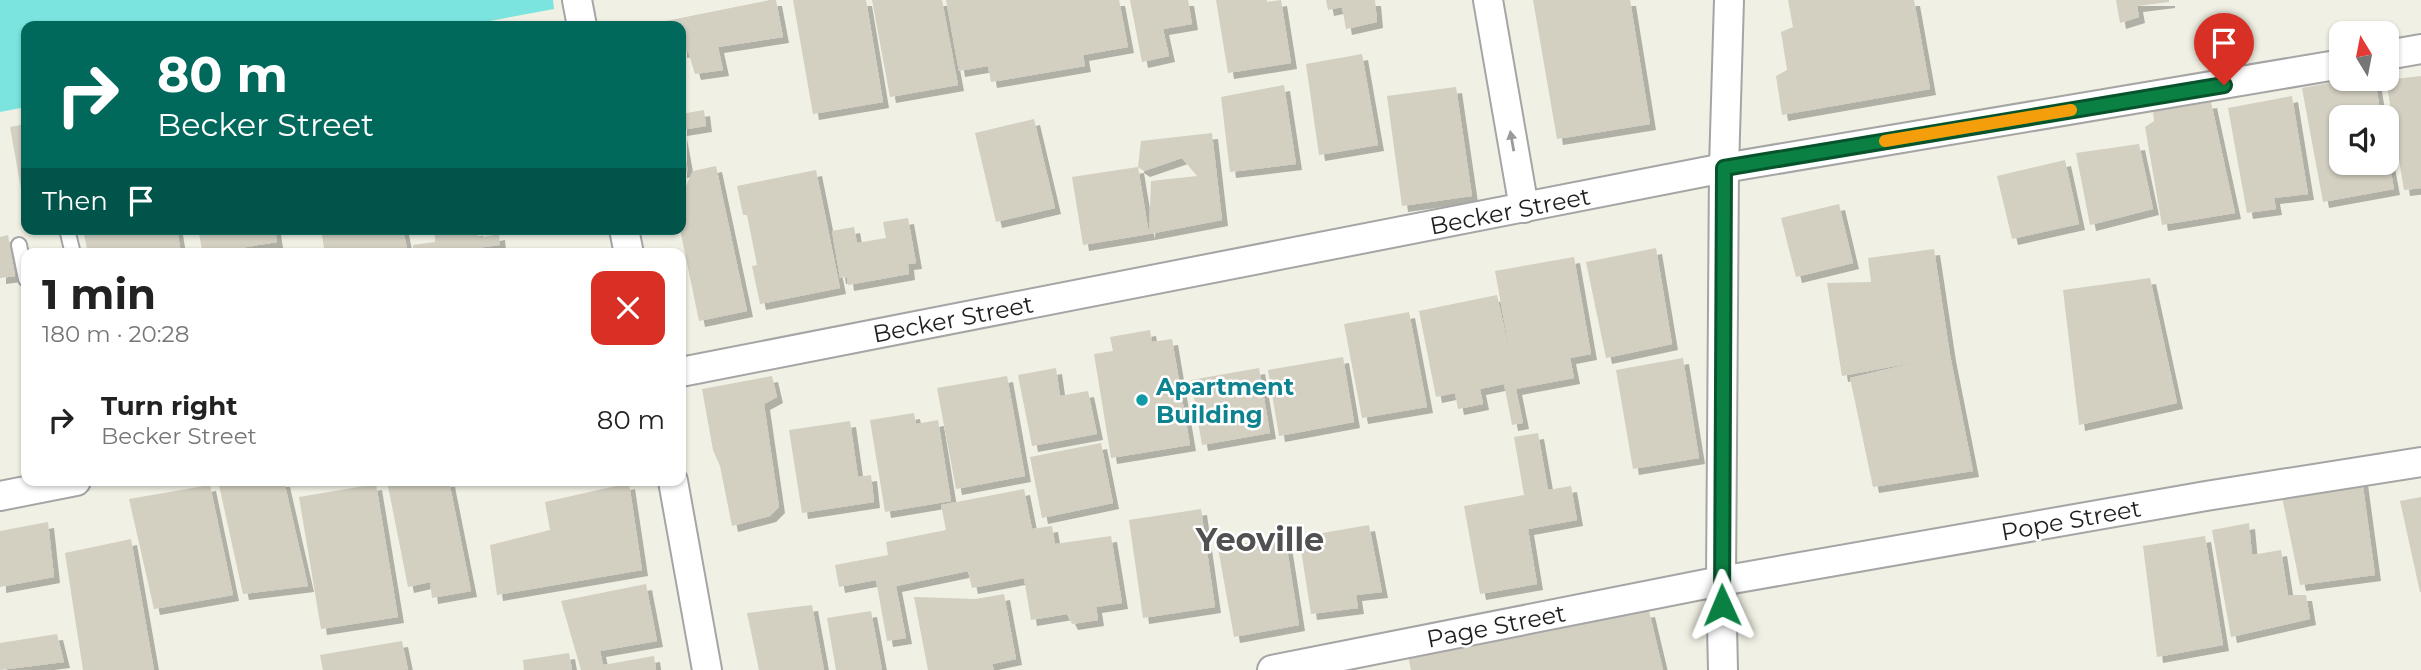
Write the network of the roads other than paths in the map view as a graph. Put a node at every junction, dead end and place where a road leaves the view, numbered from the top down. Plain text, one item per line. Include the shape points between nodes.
1 (577, 0) edge
2 (1488, 0) edge
3 (1729, 0) edge
4 (581, 21) edge
5 (2421, 49) edge
6 (2399, 53) edge
7 (2329, 66) edge
8 (1724, 168) junction
9 (1524, 208) junction
10 (19, 244) dead end
11 (21, 254) edge
12 (686, 371) edge
13 (2421, 462) edge
14 (47, 486) edge
15 (674, 486) edge
16 (0, 496) edge
17 (1721, 581) junction
18 (707, 670) edge
19 (1272, 670) edge
20 (1723, 670) edge

1 - 4 street
9 -> 2 street
3 - 8 street
5 - 6 street
7 - 8 street, Becker Street
8 - 9 street, Becker Street
8 - 17 street
9 - 12 street, Becker Street
10 - 11 lane
13 - 17 street, Pope Street
14 - 16 street
15 - 18 street
17 - 19 street, Page Street
17 - 20 street

